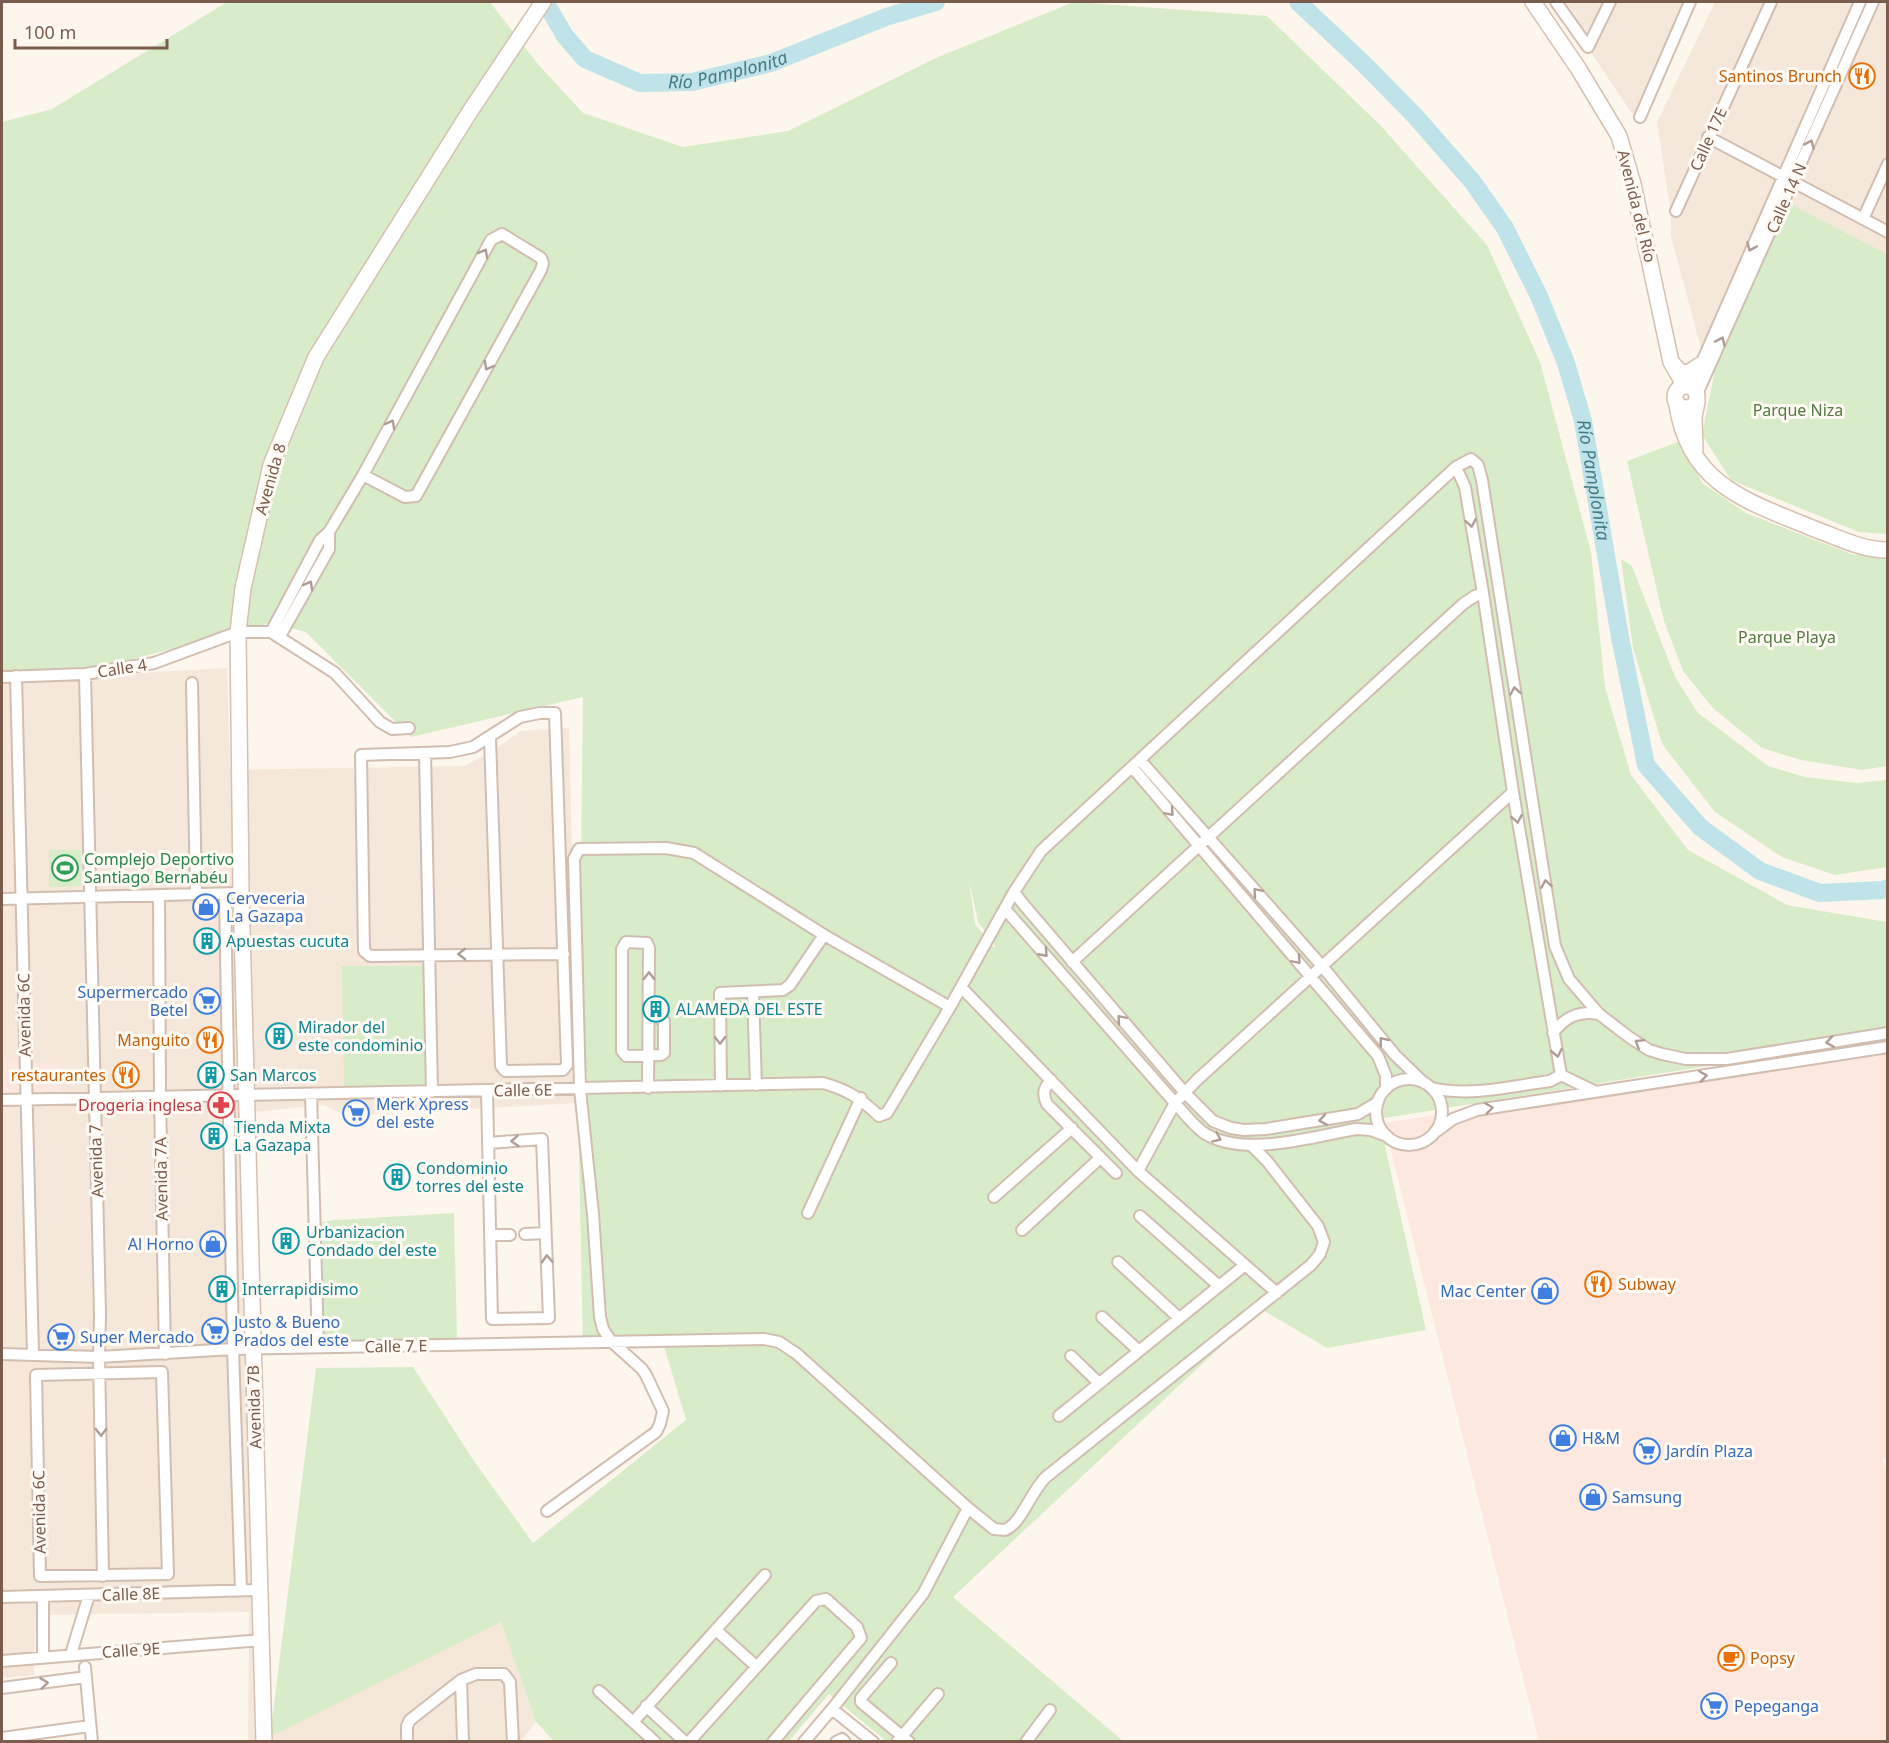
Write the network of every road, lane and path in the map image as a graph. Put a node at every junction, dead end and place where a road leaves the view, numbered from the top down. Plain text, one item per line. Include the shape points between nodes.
1 (543, 2) edge
2 (1533, 2) edge
3 (1556, 2) edge
4 (1610, 2) edge
5 (1690, 2) edge
6 (1771, 2) edge
7 (1860, 2) edge
8 (1874, 2) edge
9 (1640, 117) dead end
10 (1708, 137) junction
11 (1887, 164) edge
12 (1782, 176) junction
13 (1793, 182) junction
14 (1676, 211) dead end
15 (1863, 219) junction
16 (1887, 232) edge
17 (1671, 362) junction
18 (1700, 365) junction
19 (1695, 394) junction
20 (1676, 400) junction
21 (1698, 459) junction
22 (1456, 467) junction
23 (363, 475) junction
24 (1887, 550) edge
25 (1484, 593) junction
26 (238, 632) junction
27 (275, 634) junction
28 (85, 674) junction
29 (16, 676) junction
30 (2, 677) edge
31 (192, 683) dead end
32 (409, 728) dead end
33 (490, 738) junction
34 (425, 753) junction
35 (1136, 764) junction
36 (1513, 792) junction
37 (1208, 837) junction
38 (1199, 846) junction
39 (1014, 892) junction
40 (242, 893) junction
41 (196, 894) junction
42 (225, 894) junction
43 (159, 895) junction
44 (90, 897) junction
45 (22, 898) junction
46 (2, 899) edge
47 (1005, 909) junction
48 (824, 935) junction
49 (496, 954) junction
50 (564, 954) junction
51 (429, 955) junction
52 (1072, 962) junction
53 (1322, 966) junction
54 (1311, 976) junction
55 (244, 978) junction
56 (226, 979) junction
57 (961, 987) junction
58 (753, 992) junction
59 (950, 1007) junction
60 (1599, 1014) junction
61 (1553, 1033) junction
62 (1887, 1033) edge
63 (1887, 1047) edge
64 (649, 1056) junction
65 (1561, 1075) junction
66 (1051, 1080) junction
67 (756, 1085) junction
68 (1428, 1085) junction
69 (721, 1086) junction
70 (648, 1088) junction
71 (580, 1089) junction
72 (1386, 1089) junction
73 (487, 1091) junction
74 (432, 1092) junction
75 (1594, 1092) junction
76 (1185, 1093) junction
77 (311, 1094) junction
78 (228, 1096) junction
79 (247, 1096) junction
80 (160, 1097) junction
81 (94, 1098) junction
82 (861, 1098) junction
83 (2, 1100) edge
84 (27, 1100) junction
85 (1378, 1102) junction
86 (1175, 1103) junction
87 (1072, 1128) junction
88 (1437, 1131) junction
89 (1387, 1137) junction
90 (488, 1143) junction
91 (1277, 1143) junction
92 (1252, 1146) junction
93 (1100, 1158) junction
94 (1272, 1169) junction
95 (1138, 1171) junction
96 (1116, 1173) dead end
97 (994, 1197) dead end
98 (807, 1214) dead end
99 (1140, 1216) dead end
100 (1022, 1230) dead end
101 (545, 1233) junction
102 (525, 1234) dead end
103 (490, 1235) junction
104 (510, 1235) dead end
105 (1118, 1262) dead end
106 (1245, 1265) junction
107 (1219, 1286) junction
108 (1277, 1293) junction
109 (1102, 1317) dead end
110 (1179, 1318) junction
111 (610, 1341) junction
112 (318, 1347) junction
113 (233, 1349) junction
114 (252, 1349) junction
115 (1138, 1351) junction
116 (2, 1354) edge
117 (33, 1354) junction
118 (165, 1354) junction
119 (1071, 1356) dead end
120 (99, 1357) junction
121 (100, 1374) junction
122 (1099, 1383) junction
123 (1059, 1416) dead end
124 (255, 1450) junction
125 (237, 1451) junction
126 (968, 1508) junction
127 (547, 1511) dead end
128 (765, 1575) dead end
129 (103, 1576) junction
130 (241, 1590) junction
131 (260, 1590) junction
132 (89, 1595) junction
133 (43, 1596) junction
134 (2, 1597) edge
135 (716, 1630) junction
136 (261, 1640) junction
137 (71, 1654) junction
138 (43, 1657) junction
139 (2, 1661) edge
140 (891, 1663) dead end
141 (757, 1667) junction
142 (461, 1680) junction
143 (2, 1688) edge
144 (599, 1691) dead end
145 (938, 1694) dead end
146 (646, 1706) junction
147 (832, 1709) junction
148 (1050, 1710) dead end
149 (633, 1722) junction
150 (90, 1726) junction
151 (2, 1738) edge
152 (903, 1740) edge
153 (92, 1742) edge
154 (264, 1742) edge
155 (407, 1742) edge
156 (463, 1742) edge
157 (513, 1742) edge
158 (655, 1742) edge
159 (687, 1742) edge
160 (773, 1742) edge
161 (804, 1742) edge
162 (836, 1742) edge
163 (845, 1742) edge
164 (873, 1742) edge
165 (1026, 1742) edge

1 - 26 street, Avenida 8 via 316,357 271,465 243,588
2 - 17 street, Avenida del Río via 1619,136
3 - 4 street via 1588,47
5 - 9 street
6 - 10 street, Calle 17E
7 - 12 street, Calle 14 N
13 -> 8 street, Calle 14 N
10 - 12 street
10 - 14 street, Calle 17E
11 - 15 street
12 - 13 street
12 -> 18 street, Calle 14 N
13 - 15 street
19 -> 13 street, Calle 14 N
15 - 16 street
17 - 18 street via 1684,373
17 - 19 street
17 - 20 street, Avenida del Río via 1669,375
18 - 19 street, Calle 14 N
19 - 20 street via 1682,387
19 - 21 street via 1694,439
20 - 21 street, Avenida del Río via 1683,431
21 - 24 street via 1712,477 1736,496 1861,547
22 -> 25 street via 1465,487
22 - 35 street
60 -> 22 street via 1569,979 1555,946 1482,480 1478,465 1471,459
23 -> 23 street via 491,240 502,234 541,258 541,270 416,496 405,497
23 - 27 street via 330,532 329,549
25 - 36 street
25 - 37 street via 1464,604
26 - 27 street
26 - 28 street, Calle 4 via 154,663
26 - 40 street, Avenida 8
27 - 32 street via 335,673 380,722 392,729
28 - 29 street, Calle 4
28 - 44 street, Avenida 7
29 - 30 street, Calle 4
29 - 45 street, Avenida 6C
31 - 41 street
33 - 34 street via 473,747
33 - 49 street
33 - 50 street via 520,717 555,713
34 - 51 street
34 - 51 street via 361,755 364,951 370,956
35 - 37 street
35 -> 38 street
35 - 39 street via 1041,851
36 - 53 street
36 -> 61 street
37 - 38 street
53 -> 37 street
38 - 52 street
38 -> 54 street
39 - 47 street
39 - 52 street
40 - 42 street
40 - 55 street, Avenida 7B
41 - 42 street
41 - 43 street
42 - 56 street, Avenida 7B
43 - 44 street
43 - 80 street, Avenida 7A
44 - 45 street
44 - 81 street, Avenida 7
45 - 46 street
45 - 84 street, Avenida 6C
47 - 57 street
47 -> 86 street
48 - 58 street via 789,986
48 - 59 street
48 - 71 street via 694,853 666,848 579,849 574,859
49 - 50 street
49 - 50 street via 501,1066 506,1071 566,1068
49 -> 51 street
51 - 74 street
76 -> 52 street
53 - 54 street
68 -> 53 street via 1395,1055
54 - 72 street via 1378,1056 1386,1076
54 - 76 street
55 - 56 street
55 - 79 street, Avenida 7B
56 - 78 street, Avenida 7B
57 - 59 street
57 - 66 street
58 - 67 street
58 -> 69 street via 720,993
59 - 82 street, Calle 6E via 887,1113 879,1116
60 - 61 street via 1573,1015
62 -> 60 street via 1727,1059 1686,1059 1649,1050
61 -> 65 street
75 -> 63 street
64 -> 64 street via 664,1053 664,1021 649,1017 648,945 626,942 622,949 622,1051 626,1056
64 - 70 street
65 - 68 street via 1550,1081 1466,1093
65 - 75 street
66 - 87 street via 1044,1088 1047,1104
66 - 95 street
67 - 69 street, Calle 6E
67 - 82 street, Calle 6E via 823,1083
68 - 72 street via 1404,1080
68 - 88 street via 1438,1095 1443,1113
69 - 70 street, Calle 6E
70 - 71 street, Calle 6E
71 - 73 street, Calle 6E
71 - 111 street via 600,1317
72 - 85 street
73 - 74 street, Calle 6E
73 - 90 street
74 - 77 street, Calle 6E
88 -> 75 street via 1453,1119 1477,1110
85 -> 76 street via 1358,1114 1244,1130 1213,1121
76 - 86 street
77 - 79 street, Calle 6E
77 - 112 street
78 - 79 street, Calle 6E
78 - 80 street, Calle 6E
78 - 113 street, Avenida 7B
79 - 114 street, Avenida 7B
80 - 81 street, Calle 6E
80 - 118 street, Avenida 7A
81 - 84 street, Calle 6E
81 - 120 street, Avenida 7
82 - 98 street
83 - 84 street, Calle 6E
84 - 117 street, Avenida 6C
85 - 89 street via 1377,1120
86 -> 92 street via 1203,1132 1221,1141
86 - 95 street
87 - 93 street
87 - 97 street
88 - 89 street via 1416,1145 1400,1144
89 - 91 street via 1371,1130 1356,1130
101 -> 90 street via 542,1139
90 - 103 street
91 - 92 street
91 - 94 street via 1271,1156
92 - 94 street
93 - 96 street
93 - 100 street
94 - 108 street via 1318,1226 1324,1242 1311,1265
95 - 106 street
99 - 107 street
101 - 102 street
103 -> 101 street via 492,1319 549,1318
103 - 104 street
105 - 110 street
106 - 107 street
106 - 108 street
107 - 110 street
108 - 126 street via 1046,1477 1011,1527 994,1529
109 - 115 street
110 - 115 street
111 - 112 street, Calle 7 E
111 - 126 street, Calle 7 E via 759,1338 779,1342
111 - 127 street via 646,1375 663,1411 660,1424 656,1432
112 - 114 street, Calle 7 E
113 - 114 street, Calle 7 E
113 - 118 street, Calle 7 E
113 - 125 street, Avenida 7B
114 - 124 street, Avenida 7B
115 - 122 street
116 - 117 street, Calle 7 E
117 - 120 street, Calle 7 E
118 - 120 street, Calle 7 E
119 - 122 street
120 - 121 street, Avenida 7
121 -> 129 street, Avenida 7
121 - 129 street, Avenida 6C via 36,1375 40,1576
121 - 129 street via 162,1372 168,1574
122 - 123 street
124 - 125 street
124 - 131 street, Avenida 7B
125 - 130 street, Avenida 7B
126 - 147 street via 923,1594
128 - 135 street
130 - 131 street, Calle 8E
130 - 132 street, Calle 8E
131 - 136 street, Avenida 7B
132 - 133 street, Calle 8E
132 - 137 street
133 - 134 street, Calle 8E
133 - 138 street
135 - 141 street
135 - 146 street
136 - 137 street, Calle 9E
136 - 154 street, Avenida 7B
137 - 138 street, Calle 9E
138 - 139 street, Calle 9E
140 - 152 street via 861,1702
141 - 159 street
141 - 160 street via 821,1599 826,1599 860,1634 859,1642
142 - 155 street via 410,1720
142 - 156 street
142 - 157 street via 476,1674 508,1677
143 -> 150 street via 85,1672
144 - 149 street
145 - 152 street
146 - 149 street
146 - 159 street
147 - 161 street
147 - 164 street
148 - 165 street
149 - 158 street
150 - 151 street
150 - 153 street
162 - 163 street

